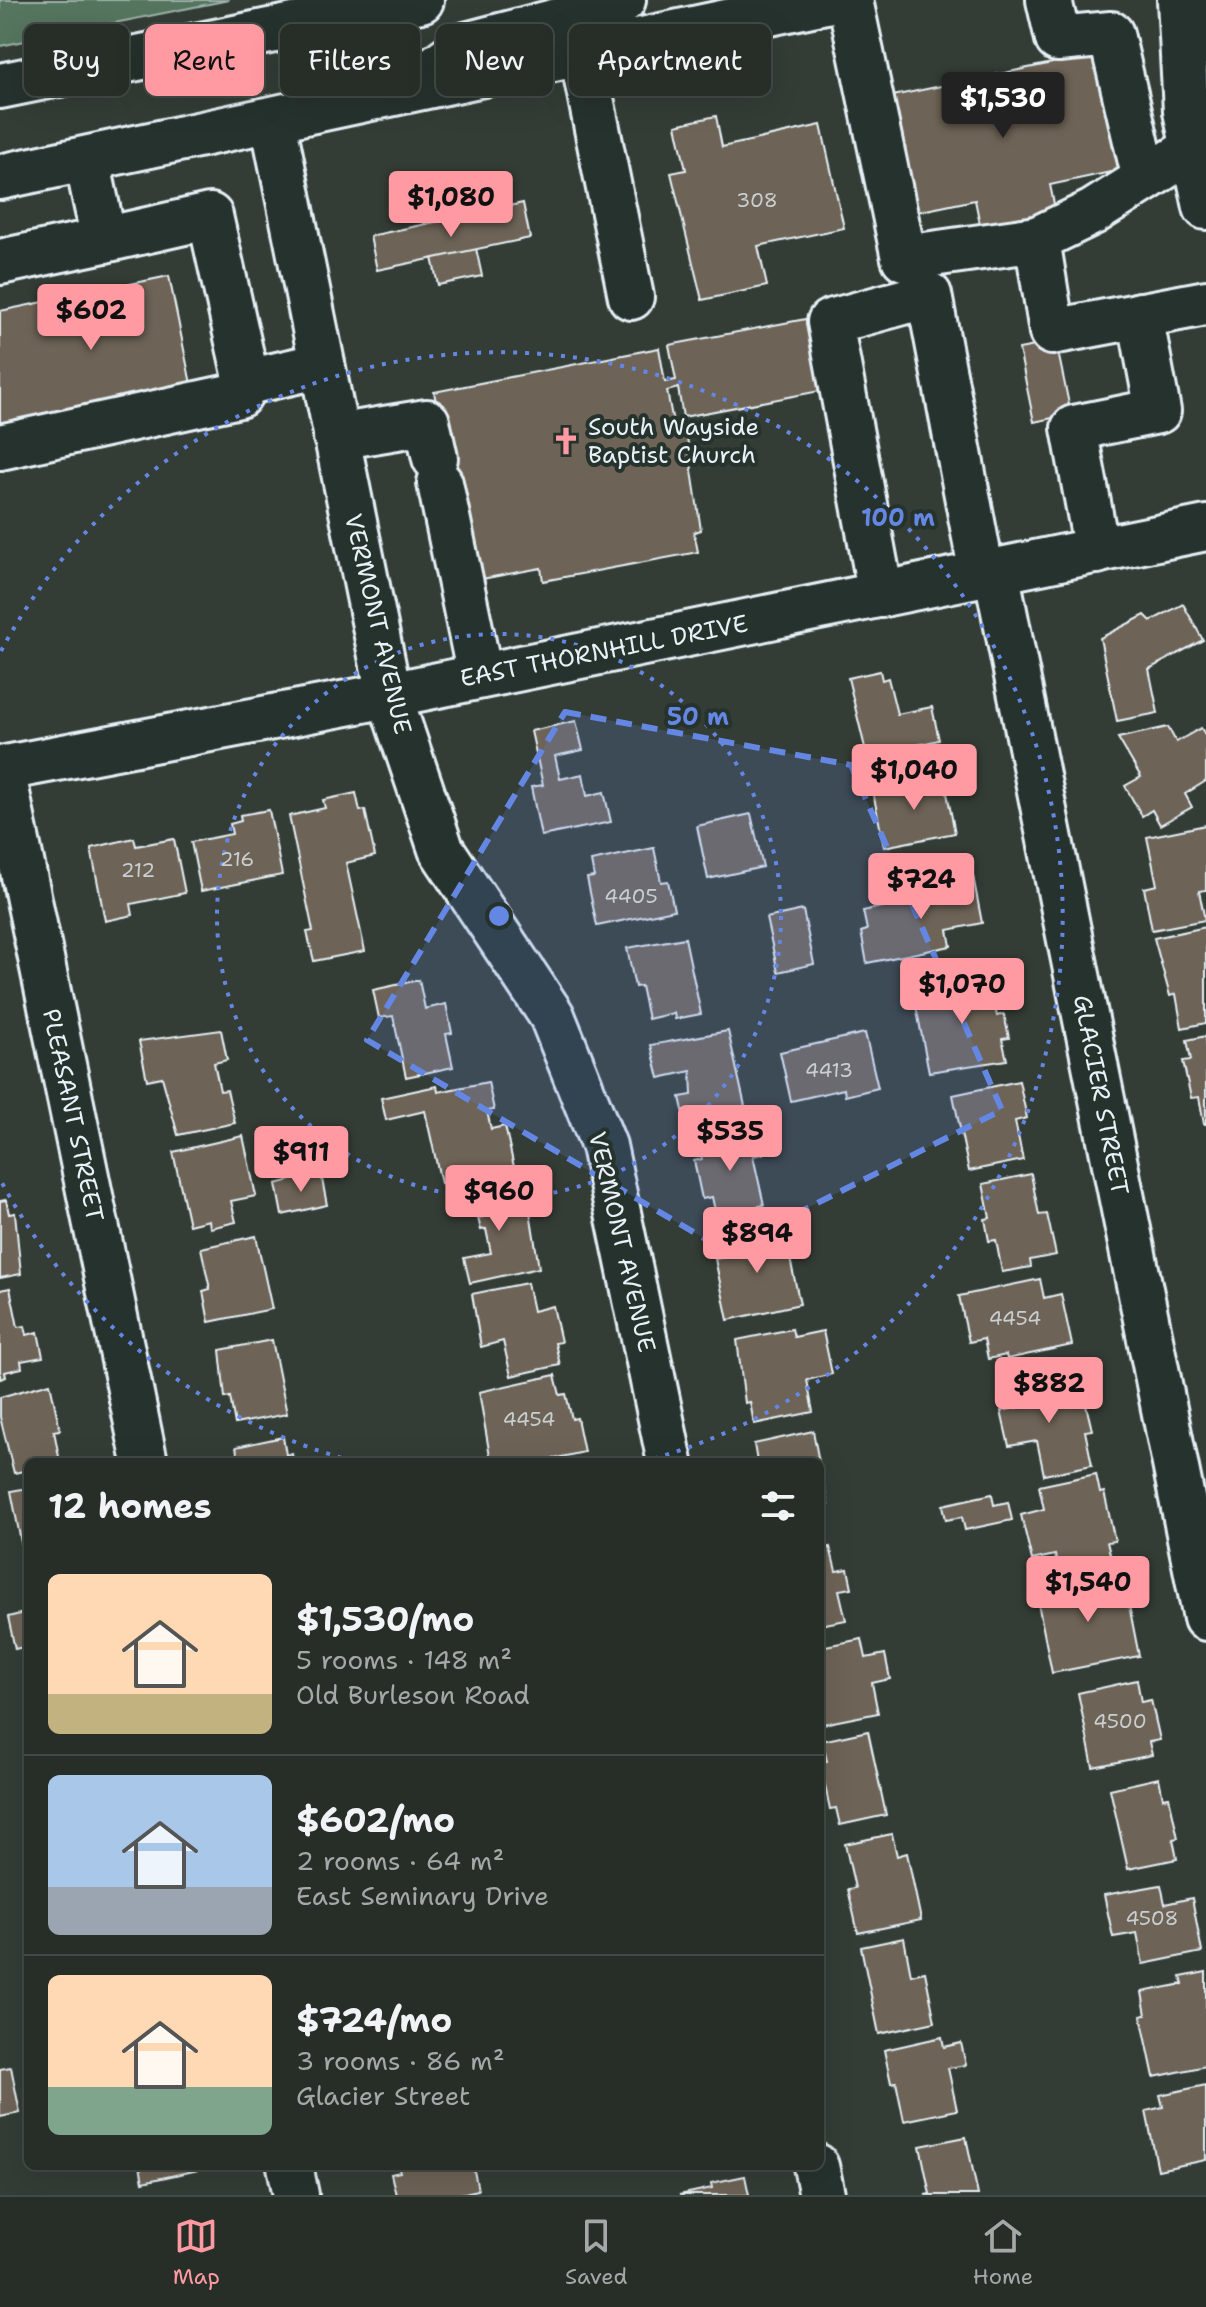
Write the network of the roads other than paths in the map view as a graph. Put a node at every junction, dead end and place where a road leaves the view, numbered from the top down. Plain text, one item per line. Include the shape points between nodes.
1 (421, 0) edge
2 (623, 0) edge
3 (830, 0) edge
4 (850, 0) edge
5 (1049, 0) edge
6 (1180, 0) edge
7 (1186, 0) edge
8 (720, 24) edge
9 (1206, 42) edge
10 (569, 57) edge
11 (420, 80) edge
12 (0, 86) edge
13 (420, 90) edge
14 (392, 96) edge
15 (590, 96) edge
16 (273, 121) junction
17 (1194, 148) junction
18 (87, 160) junction
19 (0, 177) edge
20 (1145, 179) junction
21 (1206, 207) edge
22 (1037, 239) junction
23 (104, 240) junction
24 (0, 262) edge
25 (631, 297) dead end
26 (1206, 303) edge
27 (1140, 315) junction
28 (322, 365) junction
29 (247, 382) junction
30 (336, 437) junction
31 (0, 447) edge
32 (1206, 528) edge
33 (1097, 551) junction
34 (989, 573) junction
35 (881, 595) junction
36 (480, 676) junction
37 (389, 695) junction
38 (1, 769) edge
39 (144, 1458) edge
40 (669, 1458) edge
41 (1206, 1618) edge
42 (291, 2170) edge
43 (817, 2170) edge
44 (296, 2195) edge
45 (822, 2195) edge

1 - 12 street
2 - 11 street via 466,45
3 - 8 street
4 - 22 street via 904,258
5 - 20 street via 1058,39 1111,34
6 - 17 street via 1186,111
7 - 9 street
10 - 13 street
14 - 16 street
15 - 25 street
16 - 18 street
16 - 28 street, VERMONT AVENUE
17 - 20 street
17 - 21 street
18 - 19 street
18 - 23 street
20 - 22 street
22 - 27 street via 1052,332
23 - 24 street
23 - 29 street via 210,216
26 - 27 street
27 - 33 street via 1158,411 1074,428
28 - 29 street
28 - 30 street, VERMONT AVENUE
29 - 31 street via 239,395
30 - 36 street via 427,422
30 - 37 street, VERMONT AVENUE
32 - 33 street, EAST THORNHILL DRIVE
33 - 34 street, EAST THORNHILL DRIVE
34 - 35 street, EAST THORNHILL DRIVE
34 - 35 street, GLACIER STREET via 929,295 830,322
34 - 41 street, GLACIER STREET
35 - 36 street, EAST THORNHILL DRIVE
36 - 37 street, EAST THORNHILL DRIVE
37 - 38 street, EAST THORNHILL DRIVE
37 - 40 street, VERMONT AVENUE via 441,849 552,1016 604,1146
38 - 39 street, PLEASANT STREET
42 - 44 street
43 - 45 street

